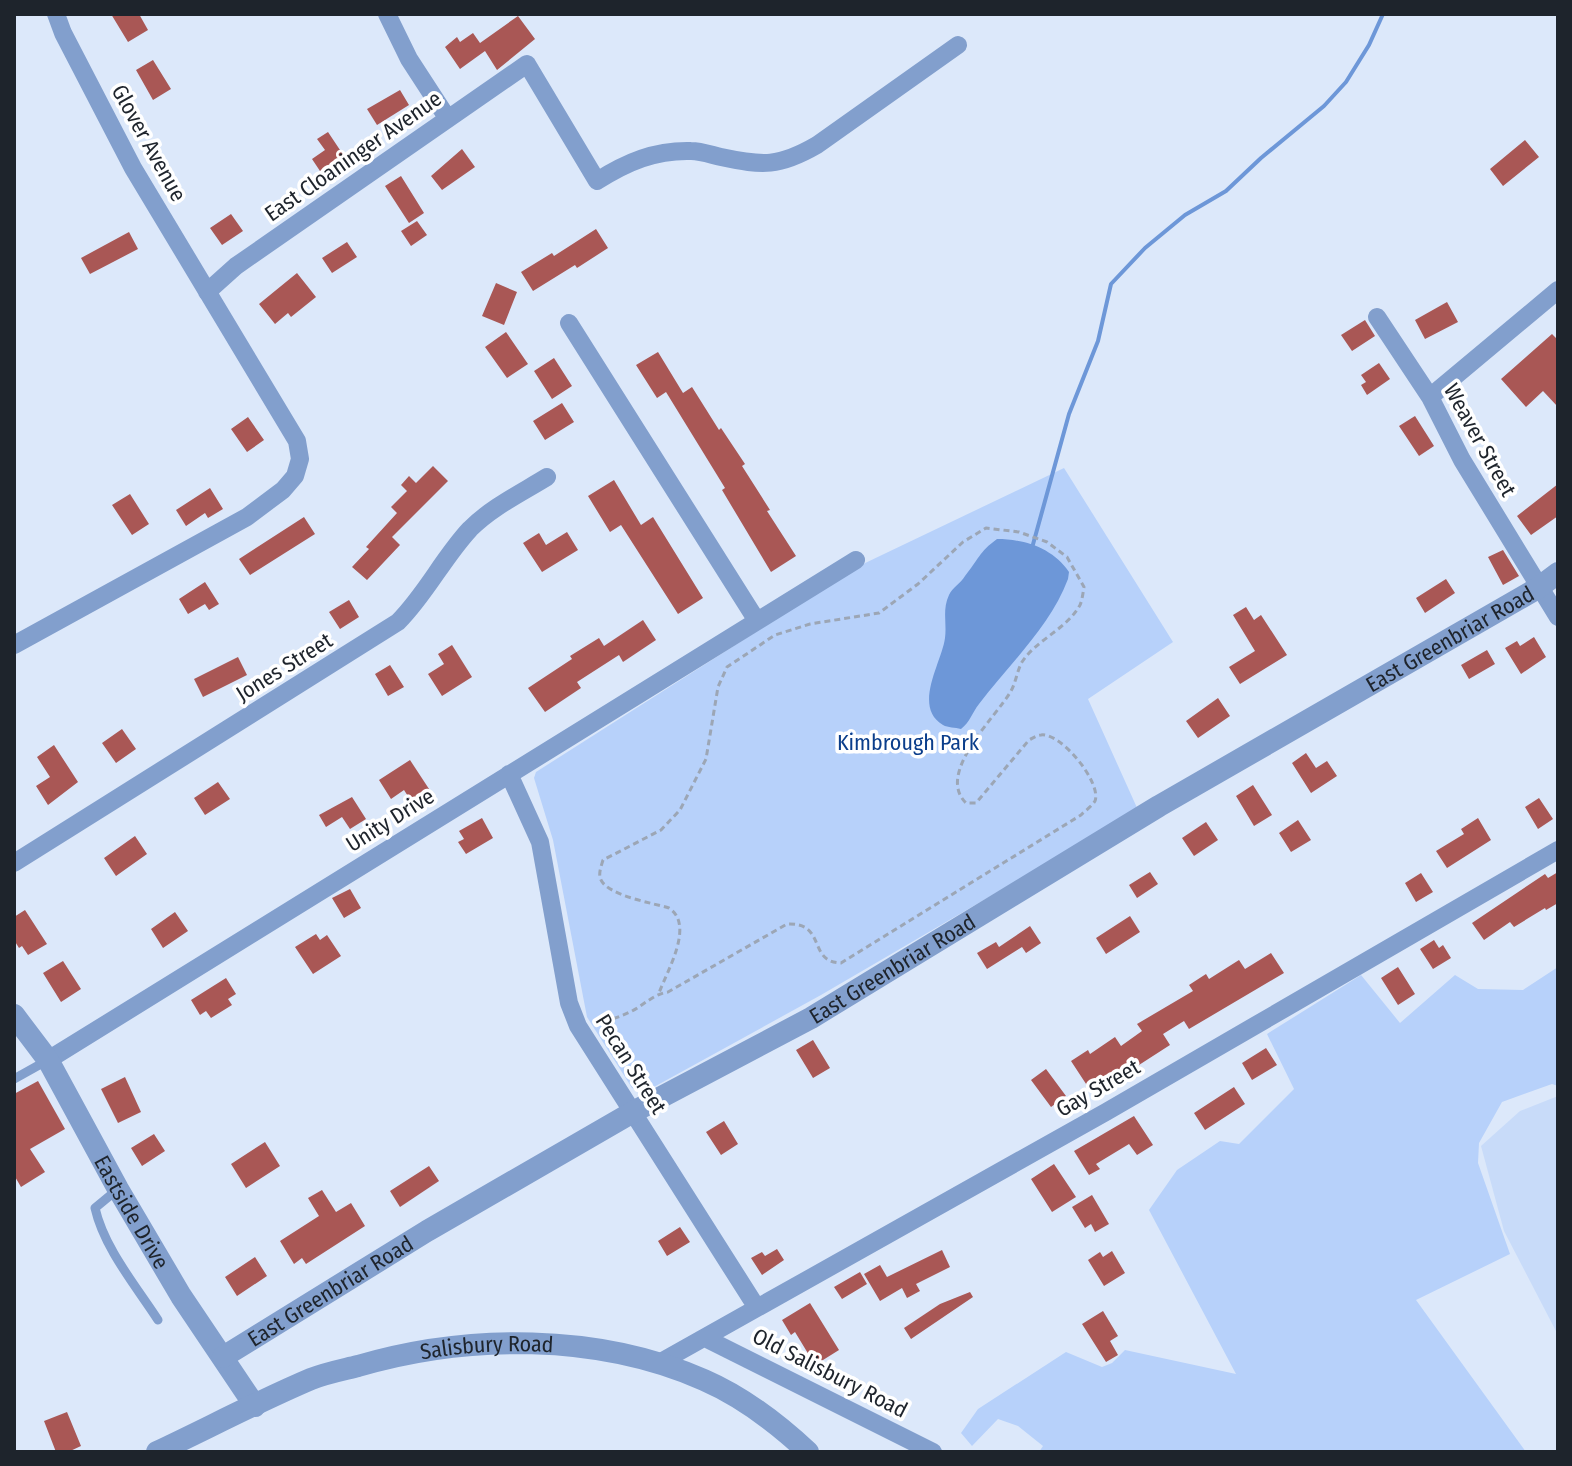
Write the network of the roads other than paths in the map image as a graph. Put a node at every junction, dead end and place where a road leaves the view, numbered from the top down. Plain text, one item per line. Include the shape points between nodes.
1 (56, 14) edge
2 (387, 14) edge
3 (958, 45) dead end
4 (448, 119) junction
5 (1558, 290) edge
6 (207, 292) junction
7 (1377, 317) dead end
8 (569, 323) dead end
9 (1430, 397) junction
10 (547, 477) dead end
11 (856, 560) dead end
12 (1558, 573) edge
13 (1538, 588) junction
14 (1558, 617) edge
15 (757, 621) junction
16 (14, 645) edge
17 (509, 774) junction
18 (1558, 850) edge
19 (14, 863) edge
20 (14, 1015) edge
21 (48, 1060) junction
22 (14, 1079) edge
23 (633, 1112) junction
24 (118, 1189) junction
25 (757, 1308) junction
26 (158, 1320) dead end
27 (705, 1338) junction
28 (223, 1357) junction
29 (659, 1363) junction
30 (255, 1406) junction
31 (157, 1452) edge
32 (808, 1452) edge
33 (933, 1452) edge

1 - 6 street, Glover Avenue via 133,168
2 - 4 street
3 - 4 street, East Cloaninger Avenue via 817,145 793,159 758,165 693,151 659,152 626,163 597,181 527,64
4 - 6 street, East Cloaninger Avenue via 236,266
5 - 9 street
6 - 16 street via 297,441 300,459 295,476 247,517
7 - 9 street, Weaver Street
8 - 15 street
9 - 13 street, Weaver Street
10 - 19 street, Jones Street via 472,527 398,622
11 - 15 street, Unity Drive
12 - 13 street, East Greenbriar Road
13 - 14 street, Weaver Street
13 - 23 street, East Greenbriar Road via 1159,806 811,1018
15 - 17 street, Unity Drive
17 - 21 street, Unity Drive
17 - 23 street, Pecan Street via 540,842 569,1003
18 - 25 street, Gay Street
20 - 21 street, Eastside Drive
21 - 22 lane
21 - 24 street, Eastside Drive
23 - 25 street, Pecan Street
23 - 28 street, East Greenbriar Road
24 - 26 lane via 95,1208 97,1219
24 - 28 street, Eastside Drive
25 - 27 street, Gay Street
27 - 29 street, Gay Street
27 - 33 street, Old Salisbury Road
28 - 30 street, Eastside Drive
29 - 30 street, Salisbury Road via 519,1343 449,1345 313,1378
29 - 32 street, Salisbury Road via 746,1402
30 - 31 street, Salisbury Road

